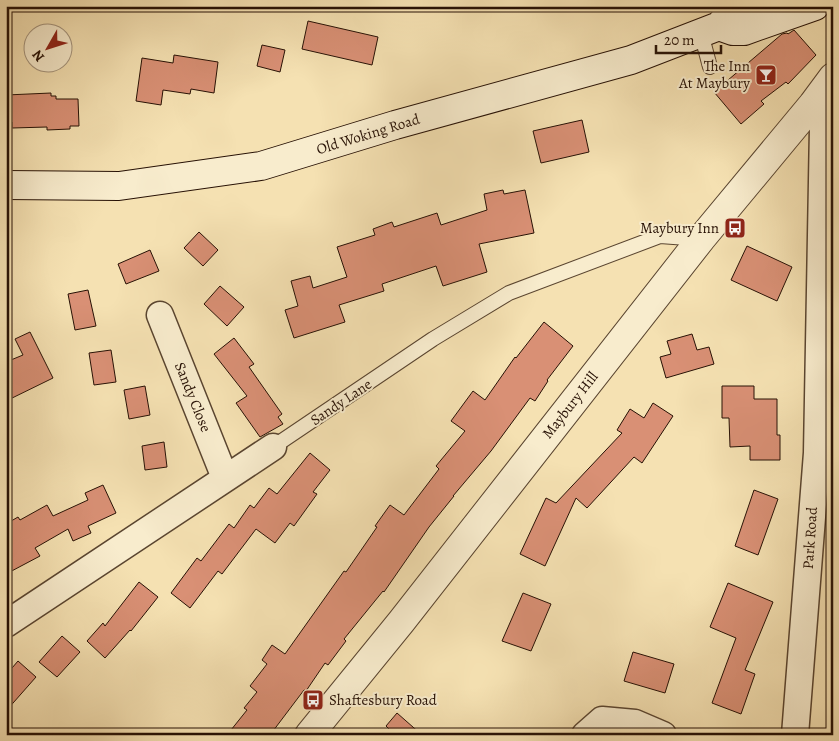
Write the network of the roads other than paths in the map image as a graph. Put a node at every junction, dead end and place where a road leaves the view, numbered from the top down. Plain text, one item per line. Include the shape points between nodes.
1 (750, 6) edge
2 (815, 6) edge
3 (710, 30) junction
4 (710, 67) dead end
5 (833, 77) edge
6 (813, 104) junction
7 (828, 152) edge
8 (6, 185) edge
9 (701, 238) junction
10 (160, 315) dead end
11 (273, 447) joint
12 (226, 478) junction
13 (6, 624) edge
14 (310, 735) edge
15 (585, 735) edge
16 (663, 735) edge
17 (796, 735) edge

1 - 3 main road, Old Woking Road via 734,12
2 - 3 main road via 744,31
3 - 4 lane
3 - 8 main road, Old Woking Road via 631,60 262,166 119,186
5 - 6 main road, Maybury Hill
6 - 7 street, Park Road via 823,127
6 - 9 main road, Maybury Hill
7 - 17 street, Park Road via 817,452
9 - 11 lane, Sandy Lane via 660,236 509,293 432,339
9 - 14 main road, Maybury Hill
10 - 12 street, Sandy Close
11 - 12 street, Sandy Lane
12 - 13 street, Sandy Lane
15 - 16 street via 602,720 635,723

